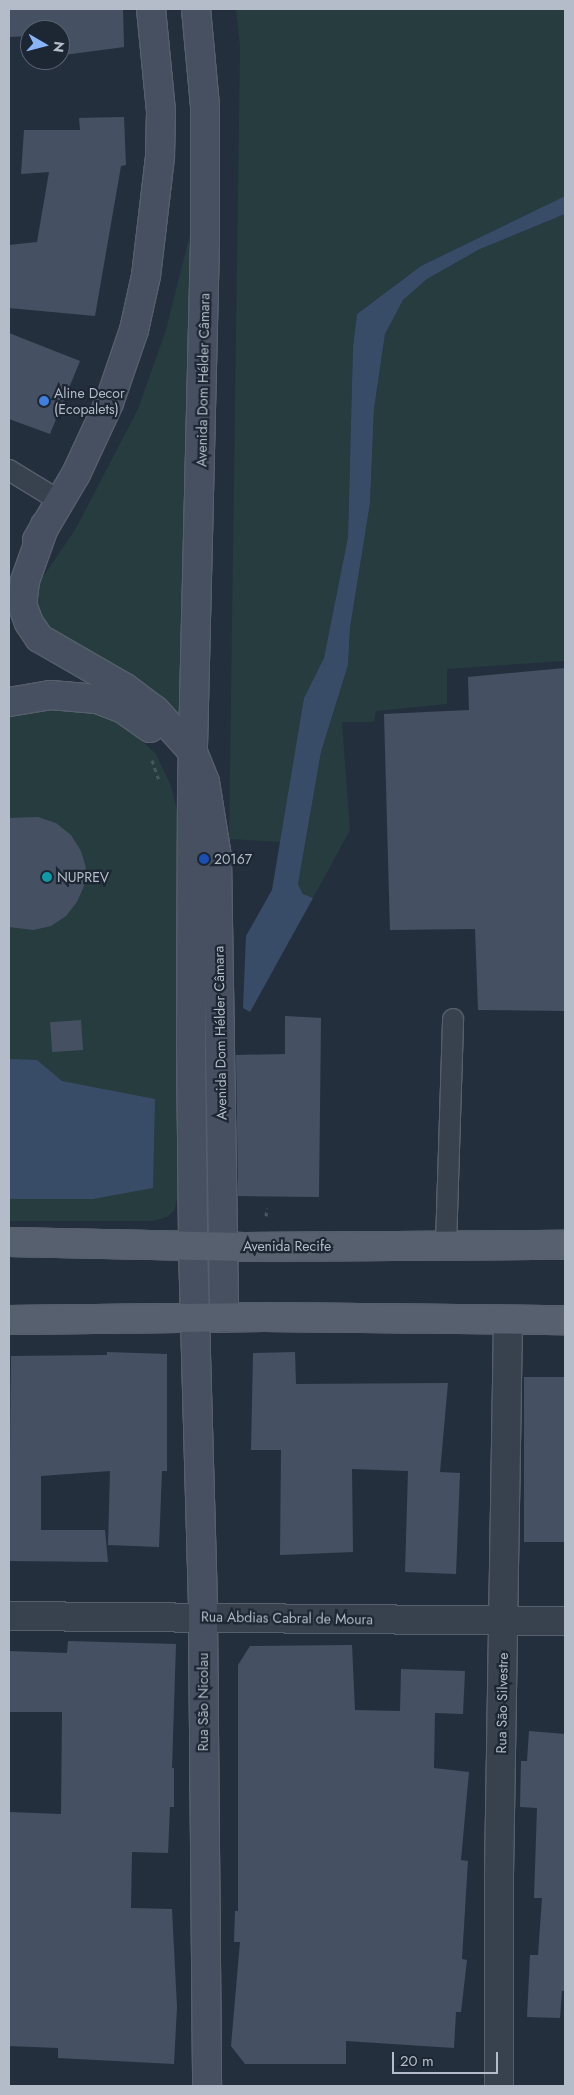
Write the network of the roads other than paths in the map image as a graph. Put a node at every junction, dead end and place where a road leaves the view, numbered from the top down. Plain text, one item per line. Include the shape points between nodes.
1 (151, 9) edge
2 (196, 9) edge
3 (9, 470) edge
4 (60, 501) junction
5 (46, 525) junction
6 (9, 583) edge
7 (9, 702) edge
8 (193, 752) junction
9 (192, 788) junction
10 (452, 1019) dead end
11 (9, 1242) edge
12 (565, 1244) edge
13 (446, 1245) junction
14 (223, 1246) junction
15 (193, 1247) junction
16 (224, 1318) junction
17 (195, 1319) junction
18 (9, 1320) edge
19 (565, 1320) edge
20 (508, 1321) junction
21 (9, 1616) edge
22 (203, 1616) junction
23 (503, 1620) junction
24 (565, 1621) edge
25 (207, 2086) edge
26 (499, 2086) edge

1 - 4 main road, Avenida Dom Hélder Câmara via 161,111 160,156 146,276 134,330 109,403
2 - 8 main road, Avenida Dom Hélder Câmara via 204,106 205,241
3 - 4 lane
4 - 5 main road, Avenida Dom Hélder Câmara
5 - 6 main road, Avenida Dom Hélder Câmara
5 - 8 main road, Avenida Dom Hélder Câmara via 24,580 22,604 29,623 39,638 124,687 155,710
7 - 9 main road via 51,695 97,700 123,709 142,720 168,746
8 - 9 main road, Avenida Dom Hélder Câmara
8 - 14 main road, Avenida Dom Hélder Câmara via 206,782 217,857
9 - 15 main road, Avenida Dom Hélder Câmara
10 - 13 lane
11 - 15 main road, Avenida Recife
12 - 13 main road, Avenida Recife
13 - 14 main road, Avenida Recife
14 - 15 main road, Avenida Recife
14 - 16 main road, Avenida Dom Hélder Câmara
15 - 17 main road, Avenida Dom Hélder Câmara
16 - 17 main road
16 - 20 main road
17 - 18 main road
17 - 22 main road, Rua São Nicolau
19 - 20 main road
20 - 23 street, Rua São Silvestre
21 - 22 street, Rua Abdias Cabral de Moura
22 - 23 street, Rua Abdias Cabral de Moura
22 - 25 main road, Rua São Nicolau
23 - 24 street, Rua Abdias Cabral de Moura
23 - 26 street, Rua São Silvestre

